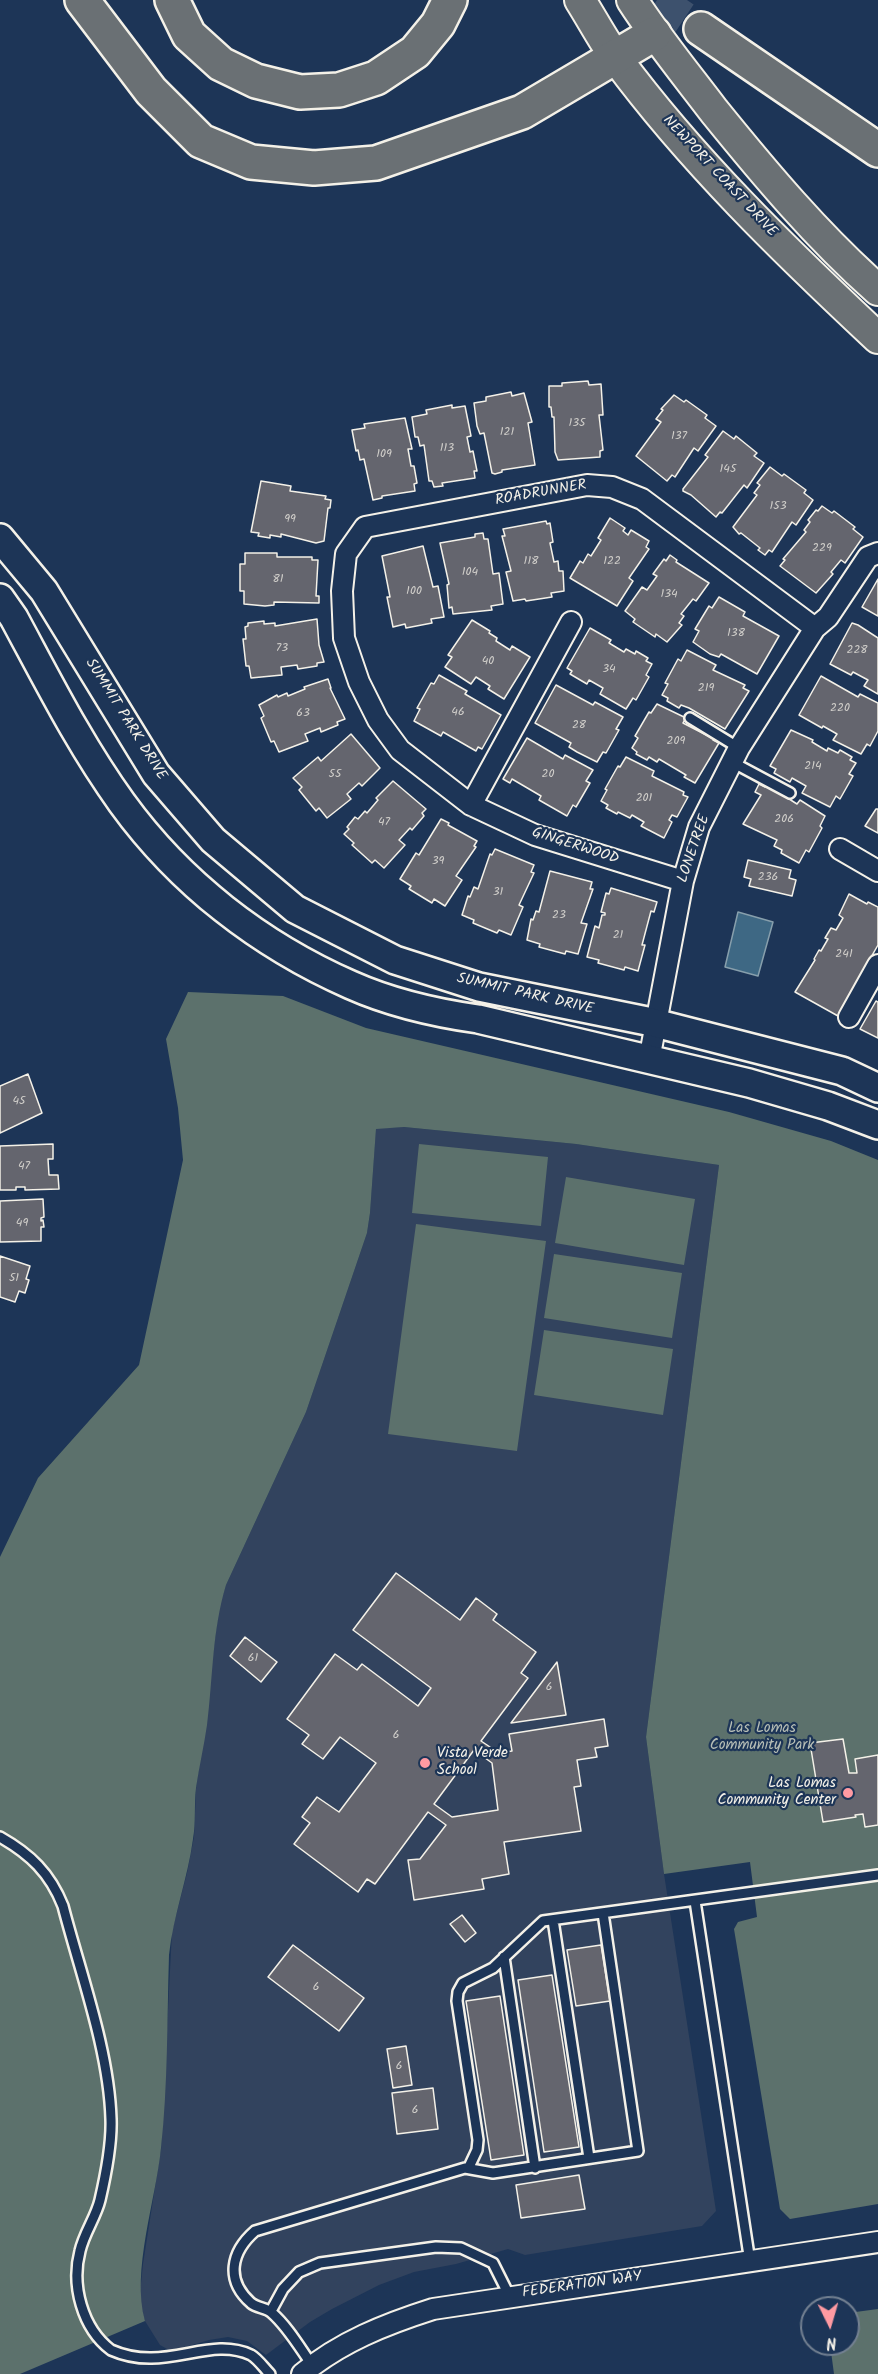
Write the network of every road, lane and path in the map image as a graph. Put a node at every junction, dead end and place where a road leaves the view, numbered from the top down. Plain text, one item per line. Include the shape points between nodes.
1 (82, 0) edge
2 (172, 0) edge
3 (450, 0) edge
4 (580, 0) edge
5 (632, 0) edge
6 (701, 29) tunnel mouth
7 (654, 34) junction
8 (616, 57) junction
9 (878, 150) edge
10 (878, 290) edge
11 (878, 338) edge
12 (0, 538) edge
13 (878, 553) edge
14 (346, 554) joint
15 (0, 597) edge
16 (571, 622) dead end
17 (815, 628) junction
18 (690, 718) dead end
19 (735, 755) junction
20 (790, 793) dead end
21 (471, 805) junction
22 (840, 849) dead end
23 (878, 871) edge
24 (683, 881) junction
25 (878, 965) edge
26 (849, 1017) dead end
27 (656, 1024) junction
28 (649, 1060) junction
29 (878, 1088) edge
30 (878, 1125) edge
31 (0, 1837) edge
32 (878, 1875) edge
33 (695, 1901) junction
34 (603, 1913) junction
35 (553, 1920) junction
36 (504, 1957) junction
37 (589, 2158) junction
38 (469, 2167) junction
39 (535, 2168) junction
40 (878, 2242) edge
41 (750, 2262) junction
42 (510, 2297) junction
43 (271, 2311) junction
44 (307, 2370) edge
45 (270, 2374) edge

1 - 8 highway via 151,92 201,141 251,162 314,168 376,162 522,112
2 - 3 highway via 189,35 221,64 256,81 300,92 339,90 376,78 416,52 438,24
4 - 8 main road, NEWPORT COAST DRIVE
5 - 7 main road
6 - 9 highway
7 - 8 highway
7 - 10 main road via 794,207
8 - 11 main road, NEWPORT COAST DRIVE via 677,134
12 - 27 street, SUMMIT PARK DRIVE via 44,591 156,774 213,840 295,909 395,960 468,984
13 - 17 street, LONETREE via 868,557 828,616
14 - 17 street, ROADRUNNER via 365,527 587,485 612,487 642,499
14 - 21 street, GINGERWOOD via 342,591 344,638 359,682 378,720 400,750
15 - 28 street via 122,802 184,876 231,915 284,950 351,986 434,1012
16 - 21 street
17 - 19 street, LONETREE
18 - 19 lane
19 - 20 lane
19 - 24 street, LONETREE via 699,827
21 - 24 street, GINGERWOOD via 535,835
22 - 23 street
24 - 27 street, LONETREE
25 - 26 street
27 - 28 street, LONETREE
27 - 29 street, SUMMIT PARK DRIVE via 842,1071
28 - 30 street via 750,1083
31 - 45 lane via 41,1867 56,1888 107,2083 111,2119 108,2155 99,2202 80,2251 78,2269 79,2298 87,2322 111,2350 138,2363 172,2365 235,2350 252,2356
32 - 33 lane
33 - 34 lane
33 - 41 lane
34 - 35 lane
34 - 37 lane via 638,2151
35 - 36 lane via 543,1921
35 - 37 lane
36 - 38 lane via 493,1968 463,1983 458,1992 478,2140
36 - 39 lane
37 - 39 lane
38 - 39 lane via 493,2173
38 - 43 lane via 255,2231 242,2242 235,2256 235,2278 241,2292 254,2305
40 - 41 street, FEDERATION WAY
41 - 42 street, FEDERATION WAY
42 - 43 lane via 493,2263 460,2248 436,2247 320,2263 299,2272 283,2289
42 - 44 street, FEDERATION WAY via 433,2309 390,2323 348,2342
43 - 44 lane

